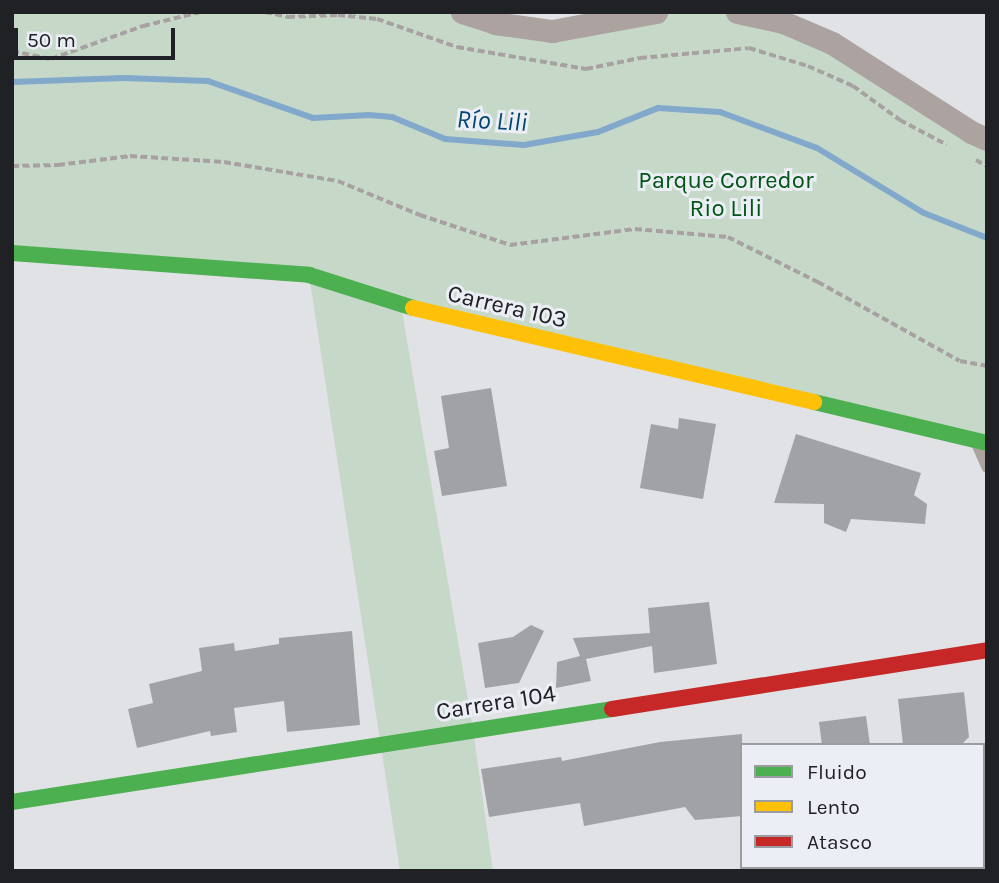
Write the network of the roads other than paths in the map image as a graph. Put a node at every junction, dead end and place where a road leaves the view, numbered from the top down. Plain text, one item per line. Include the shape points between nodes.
1 (461, 12) edge
2 (656, 12) edge
3 (737, 12) edge
4 (987, 138) edge
5 (12, 253) edge
6 (981, 442) edge
7 (987, 468) edge
8 (987, 650) edge
9 (12, 802) edge

1 - 2 street via 495,23 552,31
3 - 4 street via 783,22 832,43
5 - 6 street, Carrera 103 via 309,275 401,305
6 - 7 lane
8 - 9 street, Carrera 104

